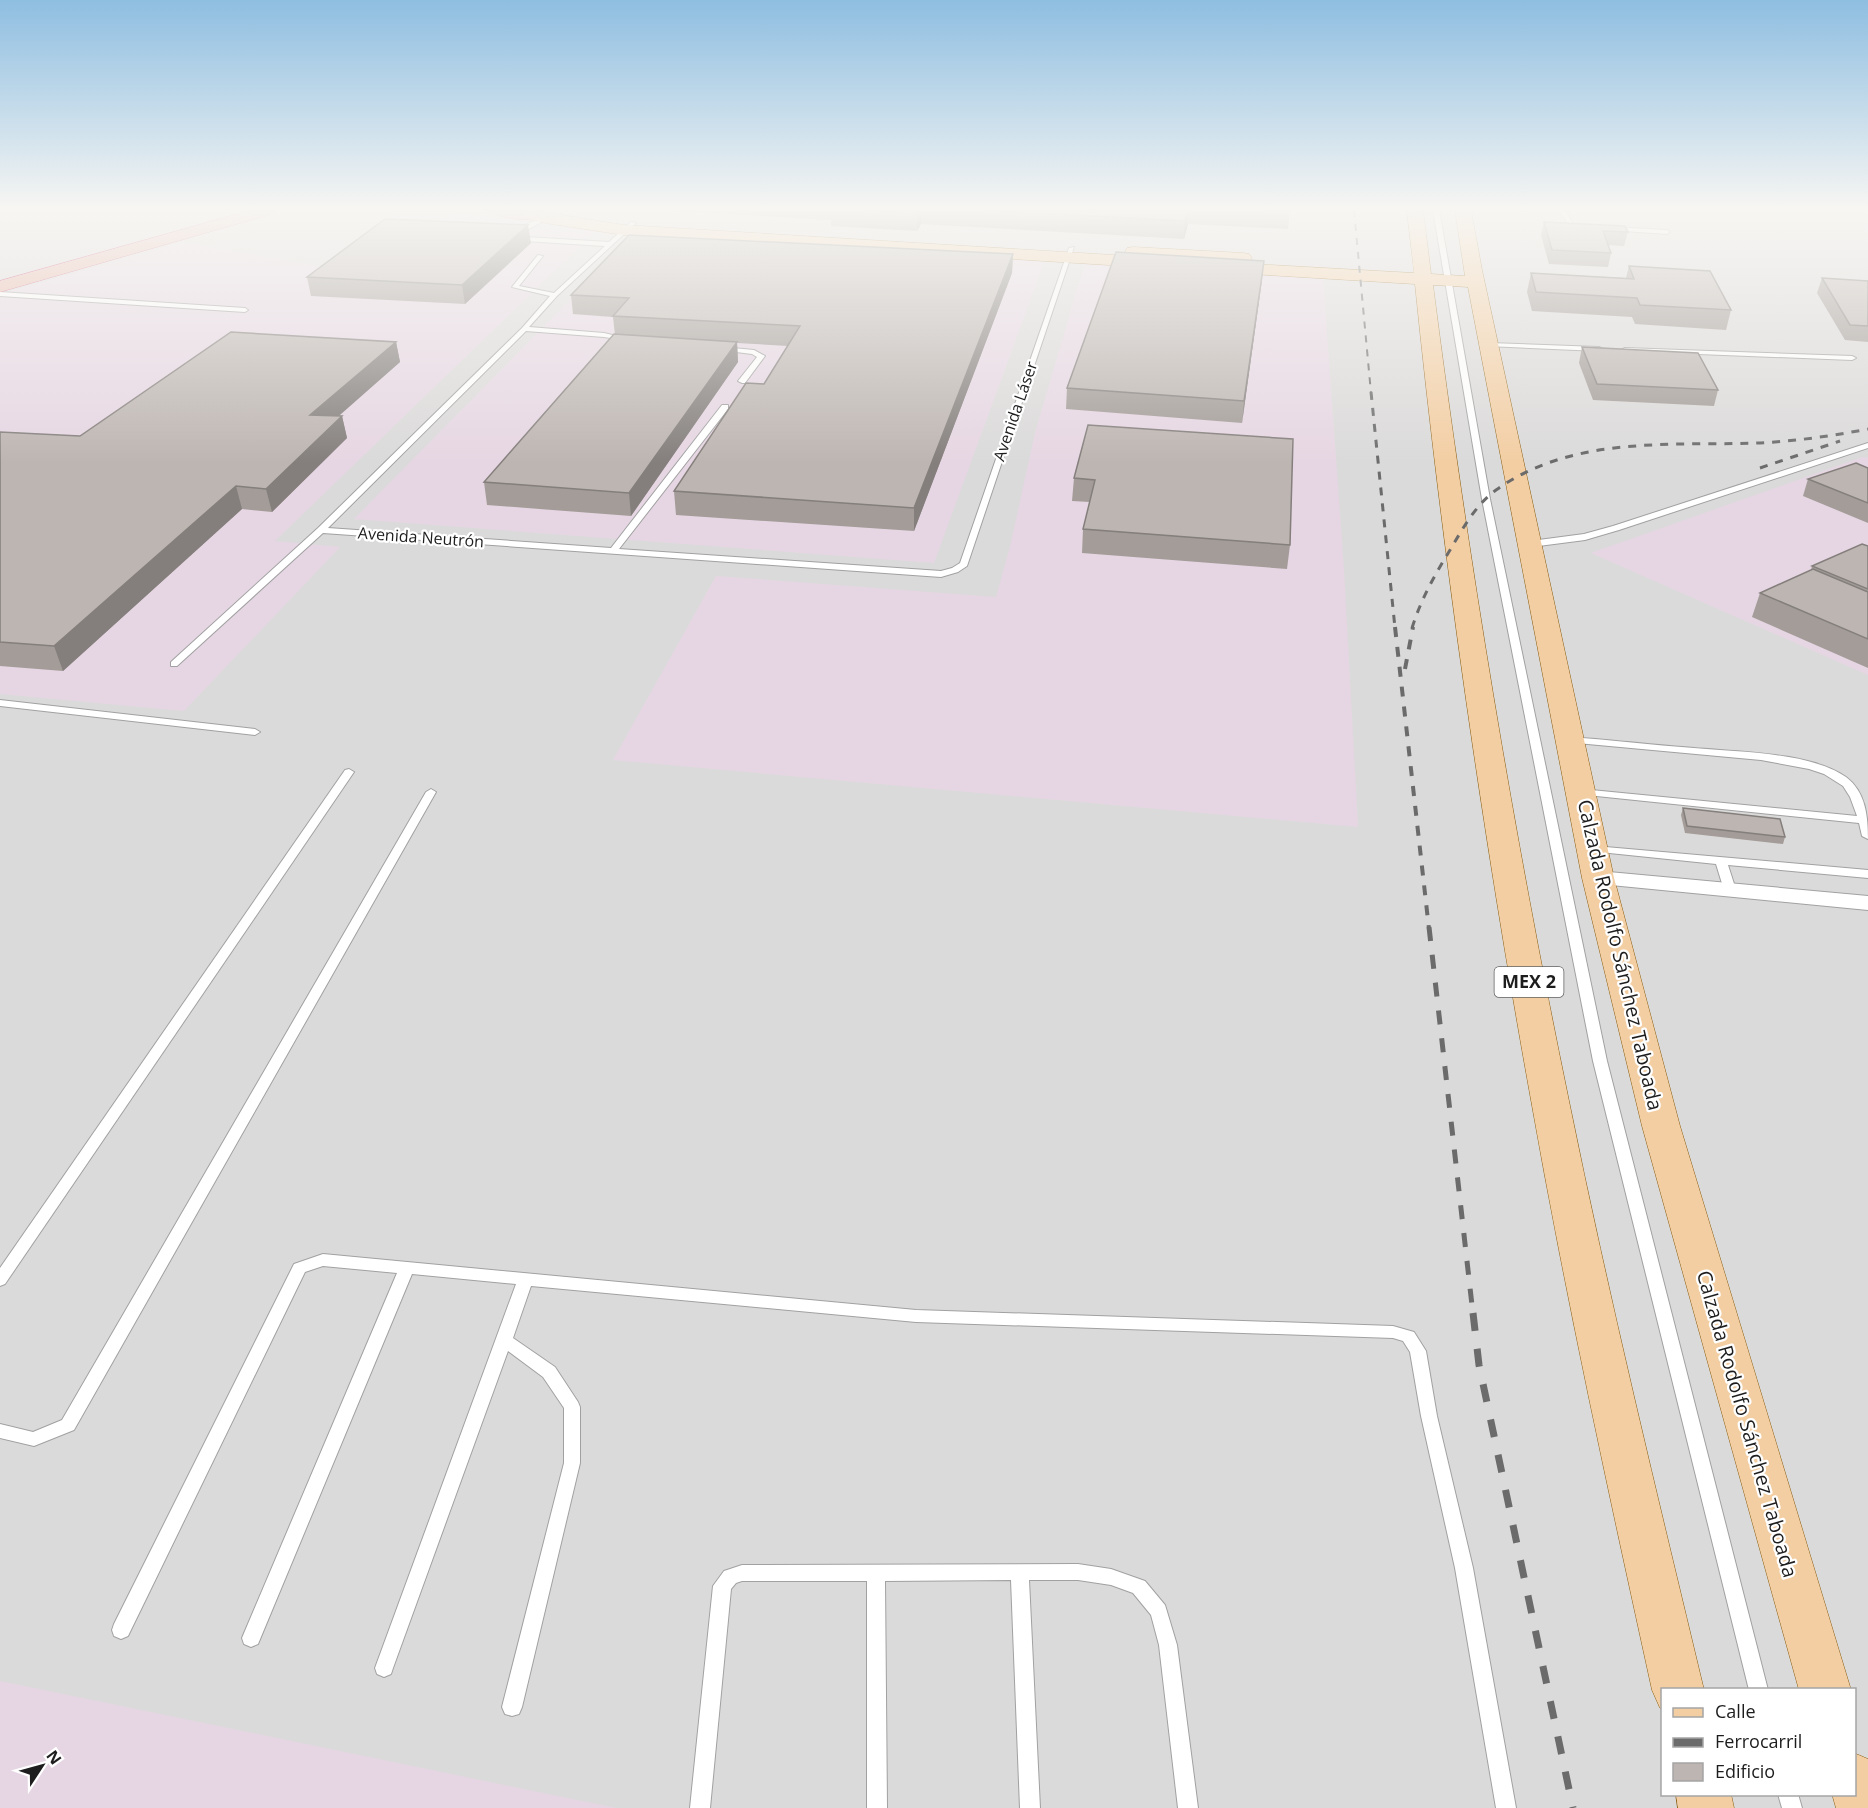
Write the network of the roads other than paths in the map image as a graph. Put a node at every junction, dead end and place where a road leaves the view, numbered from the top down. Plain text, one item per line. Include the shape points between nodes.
1 (6, 294) edge
2 (552, 294) edge
3 (1056, 294) edge
4 (1434, 294) edge
5 (1438, 294) edge
6 (1478, 294) edge
7 (555, 295) joint
8 (245, 310) dead end
9 (524, 329) junction
10 (636, 341) edge
11 (1489, 345) junction
12 (719, 349) edge
13 (1604, 349) edge
14 (1615, 350) edge
15 (1852, 358) dead end
16 (742, 381) dead end
17 (725, 407) dead end
18 (1868, 445) edge
19 (321, 530) junction
20 (1531, 544) junction
21 (613, 551) junction
22 (956, 570) joint
23 (174, 664) dead end
24 (0, 703) edge
25 (255, 732) dead end
26 (1570, 740) junction
27 (349, 772) dead end
28 (431, 792) dead end
29 (1581, 792) junction
30 (1864, 820) junction
31 (1868, 836) edge
32 (1721, 861) junction
33 (1595, 863) junction
34 (1868, 874) edge
35 (1730, 890) junction
36 (1868, 903) edge
37 (407, 1268) junction
38 (525, 1279) junction
39 (0, 1280) edge
40 (504, 1340) junction
41 (0, 1431) edge
42 (1020, 1572) junction
43 (876, 1574) junction
44 (121, 1630) dead end
45 (251, 1638) dead end
46 (384, 1668) dead end
47 (1678, 1688) edge
48 (1759, 1688) edge
49 (1825, 1688) edge
50 (512, 1707) dead end
51 (1856, 1786) edge
52 (700, 1808) edge
53 (877, 1808) edge
54 (1030, 1808) edge
55 (1188, 1808) edge
56 (1506, 1808) edge
57 (1863, 1808) edge

1 - 8 lane
2 - 7 lane
3 - 22 lane, Avenida Láser via 964,564
4 - 47 main road, MEX 2 via 1439,396 1456,540 1514,908 1625,1460
5 - 48 lane via 1491,522 1600,1061
6 - 11 main road, Calzada Rodolfo Sánchez Taboada
7 - 9 lane, Avenida Neutrón
9 - 10 lane
9 - 19 lane, Avenida Neutrón
11 - 13 lane
11 - 20 main road, Calzada Rodolfo Sánchez Taboada
12 - 16 lane via 761,356
14 - 15 lane
17 - 21 lane
18 - 20 lane via 1617,528 1586,537
19 - 21 lane, Avenida Neutrón
19 - 23 lane
20 - 26 main road, Calzada Rodolfo Sánchez Taboada
21 - 22 lane, Avenida Neutrón via 941,574
24 - 25 lane
26 - 29 main road, Calzada Rodolfo Sánchez Taboada
26 - 30 lane via 1762,758 1811,767 1849,786
27 - 39 lane
28 - 41 lane via 68,1425 34,1439
29 - 30 lane
29 - 33 main road, Calzada Rodolfo Sánchez Taboada
30 - 31 lane
32 - 33 lane
32 - 34 lane
32 - 35 lane
33 - 35 street
33 - 49 main road, Calzada Rodolfo Sánchez Taboada via 1664,1137
35 - 36 street
37 - 38 lane
37 - 44 lane via 323,1260 298,1268
37 - 45 lane
38 - 40 lane
38 - 56 lane via 916,1316 1393,1332 1408,1336 1418,1351 1464,1568
40 - 46 lane
40 - 50 lane via 549,1372 572,1407 572,1462
42 - 43 lane
42 - 54 lane
42 - 55 lane via 1078,1572 1111,1577 1139,1587 1159,1611 1168,1645
43 - 52 lane via 742,1573 730,1577 722,1586
43 - 53 lane
51 - 57 main road

